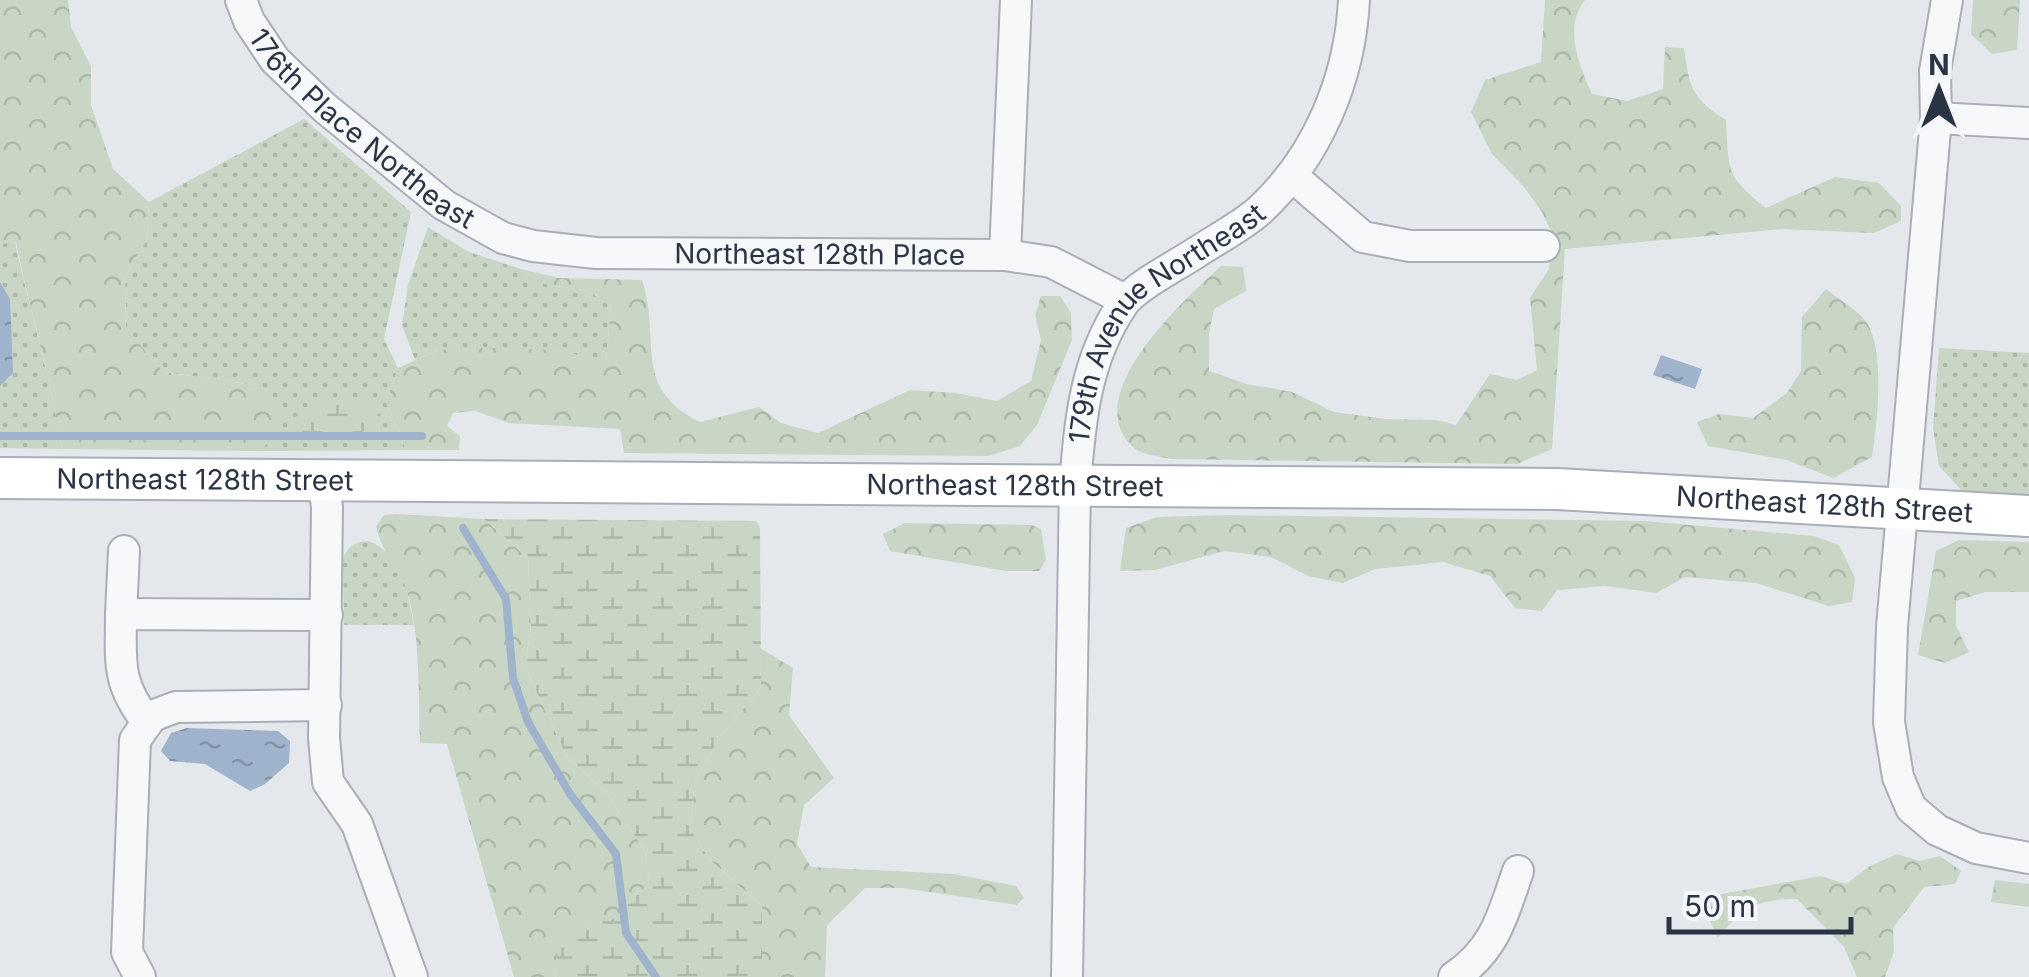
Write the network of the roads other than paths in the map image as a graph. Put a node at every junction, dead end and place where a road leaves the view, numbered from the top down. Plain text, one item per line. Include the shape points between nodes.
1 (242, 0) edge
2 (1016, 0) edge
3 (1354, 0) edge
4 (1947, 0) edge
5 (1936, 118) junction
6 (2029, 123) edge
7 (1292, 176) junction
8 (503, 238) joint
9 (1544, 246) dead end
10 (1005, 255) junction
11 (1125, 300) junction
12 (0, 478) edge
13 (323, 479) junction
14 (1075, 486) junction
15 (1902, 508) junction
16 (2029, 516) edge
17 (124, 551) dead end
18 (122, 614) junction
19 (327, 616) junction
20 (326, 705) junction
21 (147, 722) junction
22 (2029, 858) edge
23 (1518, 871) dead end
24 (140, 977) edge
25 (412, 977) edge
26 (1068, 977) edge
27 (1454, 977) edge

1 - 8 street, 176th Place Northeast via 275,60 325,108 444,205
2 - 10 street
3 - 7 street, 179th Avenue Northeast via 1343,78
4 - 5 street via 1935,71
5 - 6 street
5 - 15 street
7 - 9 street via 1363,237 1410,246
7 - 11 street, 179th Avenue Northeast via 1258,212
8 - 10 street, Northeast 128th Place via 596,253
10 - 11 street, Northeast 128th Place via 1051,262
11 - 14 street, 179th Avenue Northeast via 1096,351 1080,413
12 - 13 street, Northeast 128th Street
13 - 14 street, Northeast 128th Street
13 - 19 street
14 - 15 street, Northeast 128th Street via 1556,490
14 - 26 street, 179th Avenue Northeast
15 - 16 street, Northeast 128th Street
15 - 22 street via 1889,722 1898,778 1911,808 1938,830 1976,848
17 - 18 street
18 - 19 street
18 - 21 street via 121,674
19 - 20 street
20 - 21 street via 176,706
20 - 25 street via 328,782 357,824
21 - 24 street via 134,740 127,952
23 - 27 street via 1498,931

